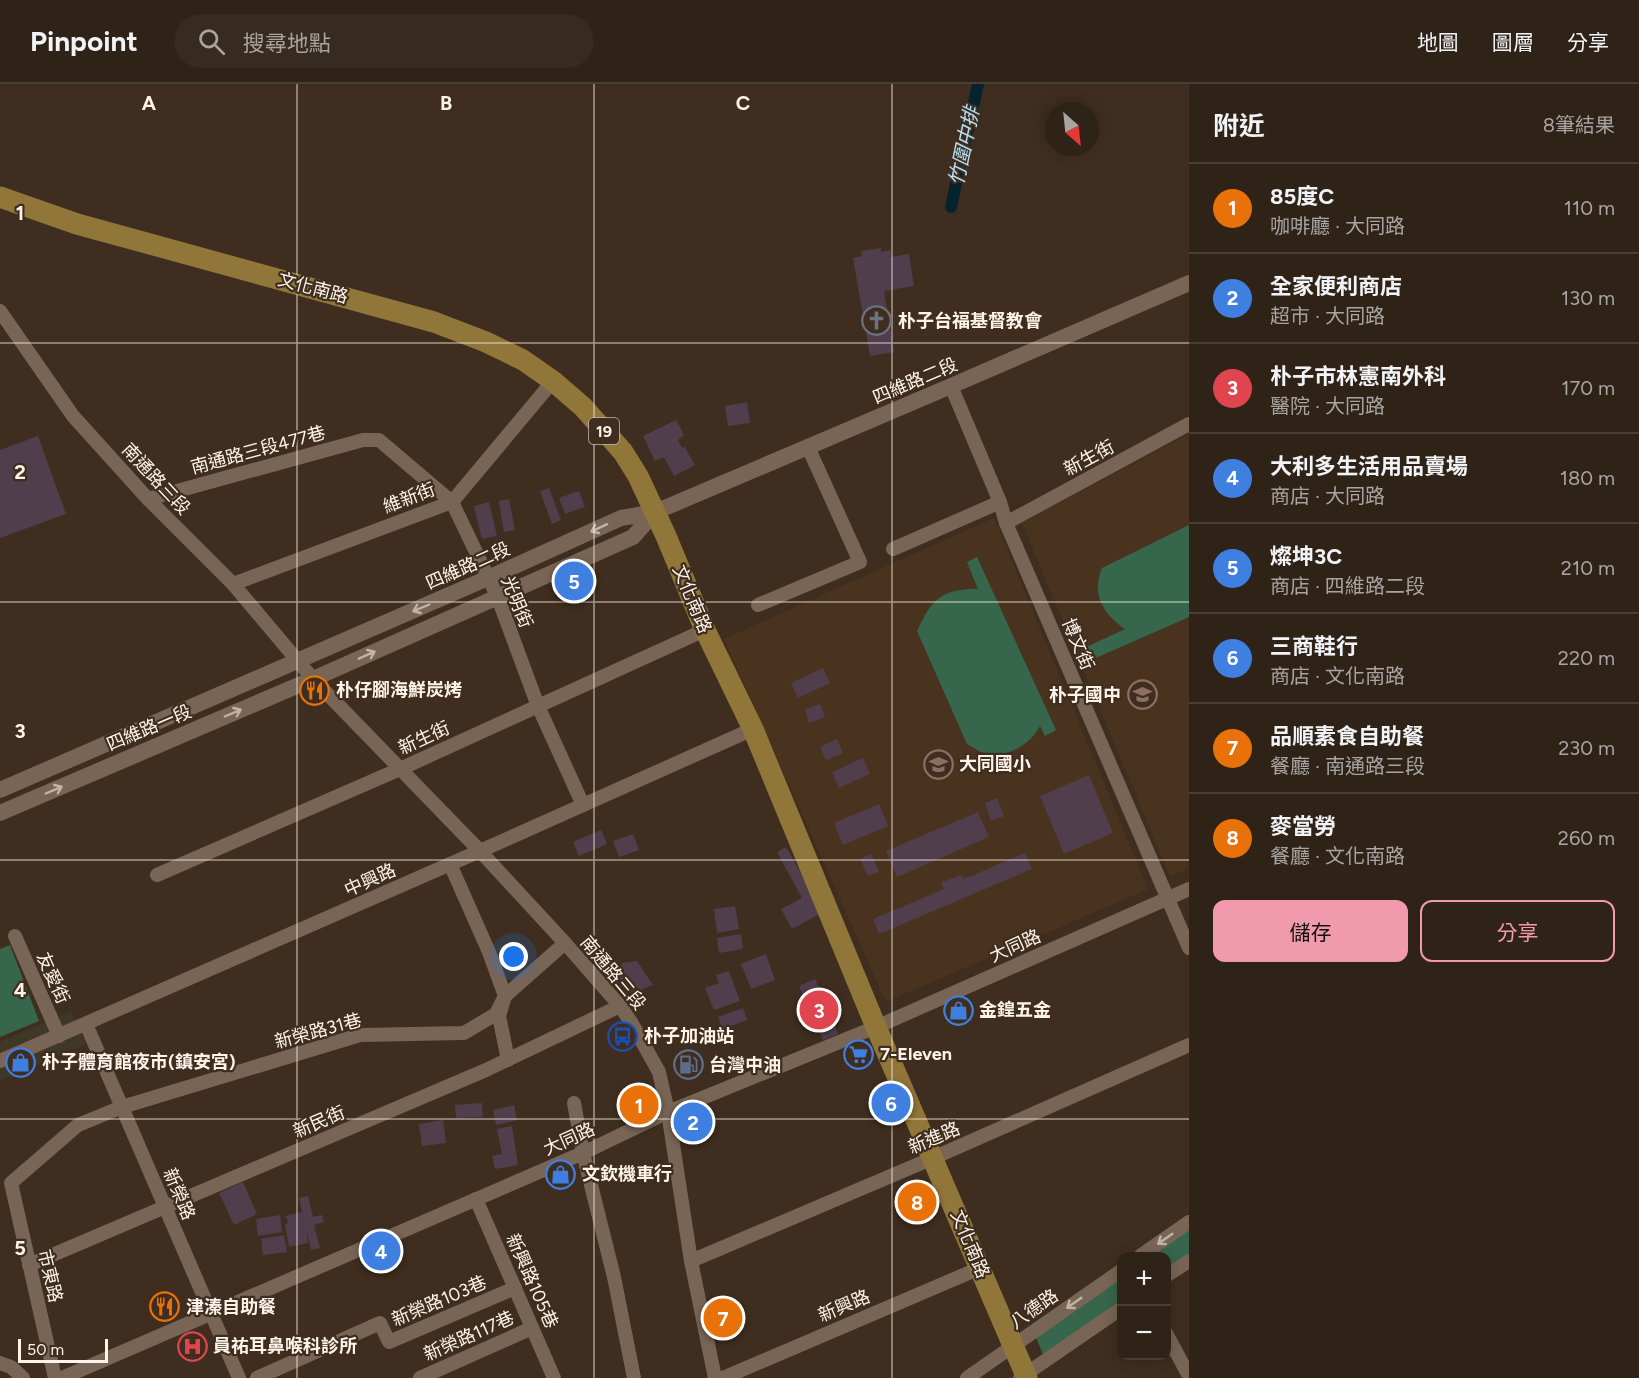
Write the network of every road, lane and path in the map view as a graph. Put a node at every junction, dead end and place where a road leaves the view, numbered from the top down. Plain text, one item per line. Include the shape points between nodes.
1 (0, 197) edge
2 (1189, 283) edge
3 (0, 311) edge
4 (553, 381) junction
5 (951, 386) junction
6 (1189, 424) edge
7 (379, 440) joint
8 (808, 447) junction
9 (148, 499) junction
10 (452, 502) junction
11 (1000, 502) junction
12 (655, 512) junction
13 (1006, 523) junction
14 (892, 549) dead end
15 (488, 578) junction
16 (233, 584) junction
17 (498, 598) junction
18 (758, 605) dead end
19 (705, 630) junction
20 (298, 661) junction
21 (313, 679) junction
22 (538, 705) junction
23 (753, 729) junction
24 (400, 769) junction
25 (0, 790) edge
26 (583, 805) junction
27 (0, 813) edge
28 (480, 852) junction
29 (450, 864) junction
30 (157, 875) dead end
31 (1189, 889) edge
32 (1167, 898) junction
33 (15, 936) dead end
34 (565, 943) junction
35 (1189, 948) edge
36 (505, 996) junction
37 (620, 1006) junction
38 (86, 1024) junction
39 (876, 1027) junction
40 (59, 1036) junction
41 (1189, 1045) edge
42 (508, 1060) junction
43 (0, 1061) edge
44 (573, 1103) dead end
45 (122, 1107) junction
46 (668, 1112) junction
47 (584, 1153) junction
48 (933, 1158) junction
49 (10, 1183) joint
50 (476, 1199) junction
51 (165, 1207) junction
52 (1189, 1222) edge
53 (1147, 1252) edge
54 (691, 1261) junction
55 (1189, 1261) edge
56 (29, 1265) junction
57 (980, 1268) junction
58 (1171, 1273) edge
59 (1117, 1274) edge
60 (515, 1288) junction
61 (1117, 1312) edge
62 (211, 1313) junction
63 (532, 1328) junction
64 (1171, 1341) edge
65 (1014, 1346) junction
66 (0, 1363) edge
67 (1189, 1376) edge
68 (1024, 1377) edge
69 (23, 1378) edge
70 (55, 1378) edge
71 (62, 1378) edge
72 (238, 1378) edge
73 (257, 1378) edge
74 (420, 1378) edge
75 (554, 1378) edge
76 (634, 1378) edge
77 (715, 1378) edge
78 (723, 1378) edge
79 (967, 1378) edge

1 - 4 main road, 文化南路 / 19 via 77,224 434,322 523,360
2 - 5 street, 四維路二段
3 - 9 street, 南通路三段 via 73,416
4 - 10 street, 維新街
4 - 12 main road, 文化南路 / 19 via 583,407 623,452
5 - 8 street, 四維路二段
5 - 11 street, 博文街
6 - 13 street, 新生街
7 - 9 street, 南通路三段477巷 via 363,440
7 - 10 street, 光明街
8 - 12 street, 四維路二段
8 - 18 street via 860,562
9 - 16 street, 南通路三段
10 - 15 street, 光明街
10 - 16 street, 維新街
11 - 13 street, 博文街
11 - 14 street
12 -> 15 street, 四維路二段 via 621,518
12 - 17 street, 四維路二段 via 633,537
12 - 19 main road, 文化南路 / 19
13 - 32 street, 博文街
15 - 17 street, 光明街
15 -> 20 street, 四維路二段
16 - 20 street, 南通路三段
21 -> 17 street, 四維路二段
17 - 22 street, 光明街
19 - 22 street, 新生街
19 - 23 main road, 文化南路 / 19
20 - 21 street, 南通路三段
20 - 25 street, 四維路一段
21 - 24 street, 南通路三段
27 -> 21 street, 四維路一段
22 - 24 street, 新生街
22 - 26 street, 光明街
23 - 26 street, 中興路
23 - 39 main road, 文化南路 / 19
24 - 28 street, 南通路三段
24 - 30 street, 新生街
26 - 28 street, 中興路
28 - 29 street, 中興路
28 - 34 street, 南通路三段
29 - 36 street
29 - 38 street, 中興路
31 - 32 street, 大同路
32 - 35 street, 博文街
32 - 39 street, 大同路
33 - 40 street, 友愛街
34 - 36 street, 新榮路31巷
34 - 37 street, 南通路三段
36 - 42 street via 499,1016
36 - 45 street, 新榮路31巷 via 496,1014 464,1033 360,1035
37 - 42 street, 新民街
37 - 46 street, 南通路三段 via 659,1072
38 - 40 street, 中興路
38 - 45 street, 新榮路
39 - 46 street, 大同路
39 - 48 main road, 文化南路 / 19
40 - 43 street, 中興路
41 - 48 street, 新進路
42 - 51 street, 新民街
44 - 47 street
45 - 49 street, 新榮路31巷 via 78,1125
45 - 51 street, 新榮路
46 - 47 street, 大同路
46 - 54 street, 南通路三段
47 - 50 street, 大同路
47 - 76 street
48 - 54 street, 新進路
48 - 57 main road, 文化南路 / 19
49 - 56 street, 市東路
50 - 60 street, 新興路105巷
50 - 62 street, 大同路
51 - 56 street, 新民街
51 - 62 street, 新榮路
52 -> 53 street
54 - 77 street, 南通路三段
55 - 58 street
56 - 70 street, 市東路
57 - 65 main road, 文化南路 / 19
57 - 78 street, 新興路
59 -> 65 street, 八德路
60 - 63 street, 新興路105巷
60 - 73 street, 新榮路103巷 via 389,1342 380,1323
61 - 68 street
62 - 71 street, 大同路
62 - 72 street, 新榮路
63 - 74 street, 新榮路117巷
63 - 75 street, 新興路105巷
64 - 67 street
65 - 68 main road, 文化南路 / 19
65 - 79 street, 八德路
66 - 69 street

